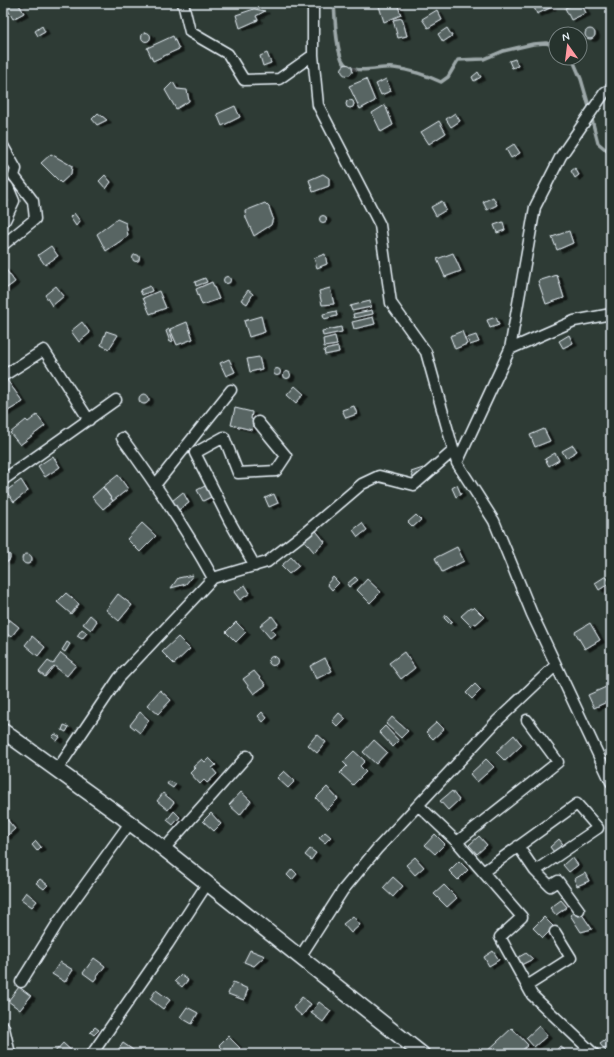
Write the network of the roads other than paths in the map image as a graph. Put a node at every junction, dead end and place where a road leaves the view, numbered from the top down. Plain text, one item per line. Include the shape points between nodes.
1 (183, 3) edge
2 (312, 3) edge
3 (312, 55) junction
4 (611, 89) edge
5 (3, 147) edge
6 (3, 182) edge
7 (3, 222) edge
8 (3, 245) edge
9 (611, 314) edge
10 (510, 349) junction
11 (3, 376) edge
12 (231, 390) dead end
13 (116, 400) dead end
14 (89, 420) junction
15 (258, 422) dead end
16 (122, 438) dead end
17 (453, 451) junction
18 (457, 463) junction
19 (3, 480) edge
20 (156, 484) junction
21 (255, 566) junction
22 (213, 578) junction
23 (556, 665) junction
24 (527, 720) dead end
25 (3, 731) edge
26 (247, 756) dead end
27 (57, 770) junction
28 (611, 782) edge
29 (418, 805) junction
30 (130, 824) junction
31 (457, 842) junction
32 (518, 846) junction
33 (164, 849) junction
34 (535, 871) junction
35 (483, 872) junction
36 (207, 884) junction
37 (579, 910) dead end
38 (555, 932) dead end
39 (300, 957) junction
40 (21, 982) dead end
41 (527, 986) junction
42 (3, 1026) edge
43 (10, 1054) edge
44 (92, 1054) edge
45 (422, 1054) edge
46 (594, 1054) edge

1 - 3 street via 190,32 228,54 244,80 279,79
2 - 3 street
3 - 17 street via 318,106 380,225 391,303 426,352
4 - 10 street via 604,92 561,156 535,207
5 - 8 street via 16,169 14,176 33,201 35,219
6 - 7 street via 14,201
9 - 10 street via 574,321
10 - 18 street
11 - 14 street via 44,350
12 - 20 street
13 - 14 street
14 - 19 street
15 - 21 street via 286,456 276,472 238,473 224,437 195,453
16 - 20 street
17 - 18 street
17 - 21 street via 414,485 379,476 362,484 267,562
18 - 23 street via 494,521
20 - 22 street via 196,546
21 - 22 street
22 - 27 street via 119,678
23 - 28 street
23 - 29 street via 497,721
24 - 31 street via 558,762
25 - 27 main road
26 - 33 street
27 - 30 main road
29 - 31 street
29 - 39 street via 342,890
30 - 33 main road
30 - 40 street via 59,921
31 - 35 street
32 - 34 street
32 - 34 street via 577,804 598,828
32 - 35 street
33 - 36 main road
34 - 37 street via 550,886 558,881
35 - 41 street via 522,917 500,937
36 - 39 main road
36 - 44 street
38 - 41 street via 571,958
39 - 45 main road
41 - 46 street via 532,995
42 - 43 street

